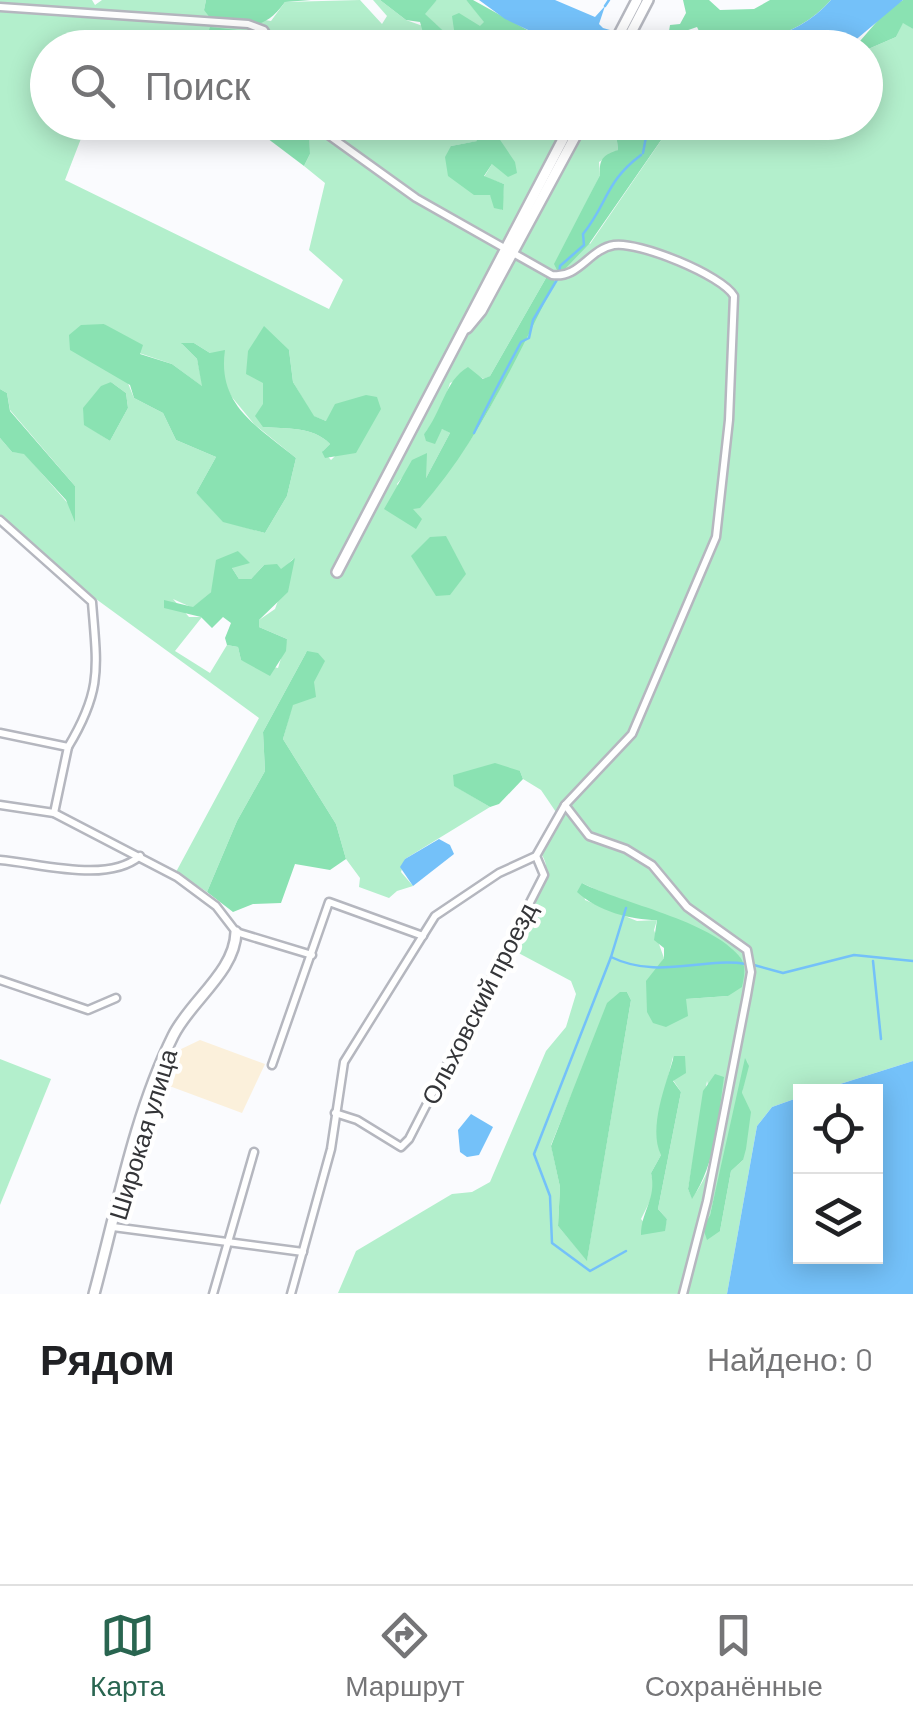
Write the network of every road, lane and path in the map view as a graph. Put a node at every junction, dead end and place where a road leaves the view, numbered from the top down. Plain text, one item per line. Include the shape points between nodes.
1 (637, 0) edge
2 (648, 0) edge
3 (0, 6) edge
4 (635, 14) junction
5 (264, 30) edge
6 (624, 30) edge
7 (629, 30) edge
8 (334, 140) edge
9 (563, 140) edge
10 (573, 140) edge
11 (509, 251) junction
12 (0, 520) edge
13 (337, 572) dead end
14 (0, 733) edge
15 (68, 747) junction
16 (565, 805) junction
17 (0, 806) edge
18 (54, 813) junction
19 (140, 856) junction
20 (536, 856) junction
21 (0, 860) edge
22 (236, 932) junction
23 (422, 936) junction
24 (312, 955) junction
25 (0, 980) edge
26 (116, 998) dead end
27 (272, 1065) dead end
28 (335, 1112) junction
29 (254, 1152) dead end
30 (112, 1228) junction
31 (228, 1241) junction
32 (304, 1252) junction
33 (94, 1294) edge
34 (212, 1294) edge
35 (291, 1294) edge
36 (683, 1294) edge

1 - 4 street
2 - 4 street
3 - 5 street
4 - 6 street
4 - 7 street
8 - 11 street
9 - 11 street
10 - 11 street
11 - 13 street
11 - 16 street via 565,276 608,246 626,244 714,276 729,288 735,305 716,537 632,734
12 - 15 street via 92,602 96,687
14 - 15 street
15 - 18 street
16 - 20 street
16 - 36 street via 590,836 652,865 687,908 746,950 747,995
17 - 18 street
18 - 19 street
19 - 21 street via 96,870
19 - 22 street via 216,906
20 - 23 street via 446,906
20 - 28 street, Ольховский проезд via 544,876 401,1148
22 - 24 street
22 - 30 street, Широкая улица via 233,953 170,1041
23 - 24 street via 329,902
23 - 28 street via 344,1062
24 - 27 street
25 - 26 street via 88,1010
28 - 32 street
29 - 31 street
30 - 31 street
30 - 33 street, Широкая улица
31 - 32 street
31 - 34 street
32 - 35 street

